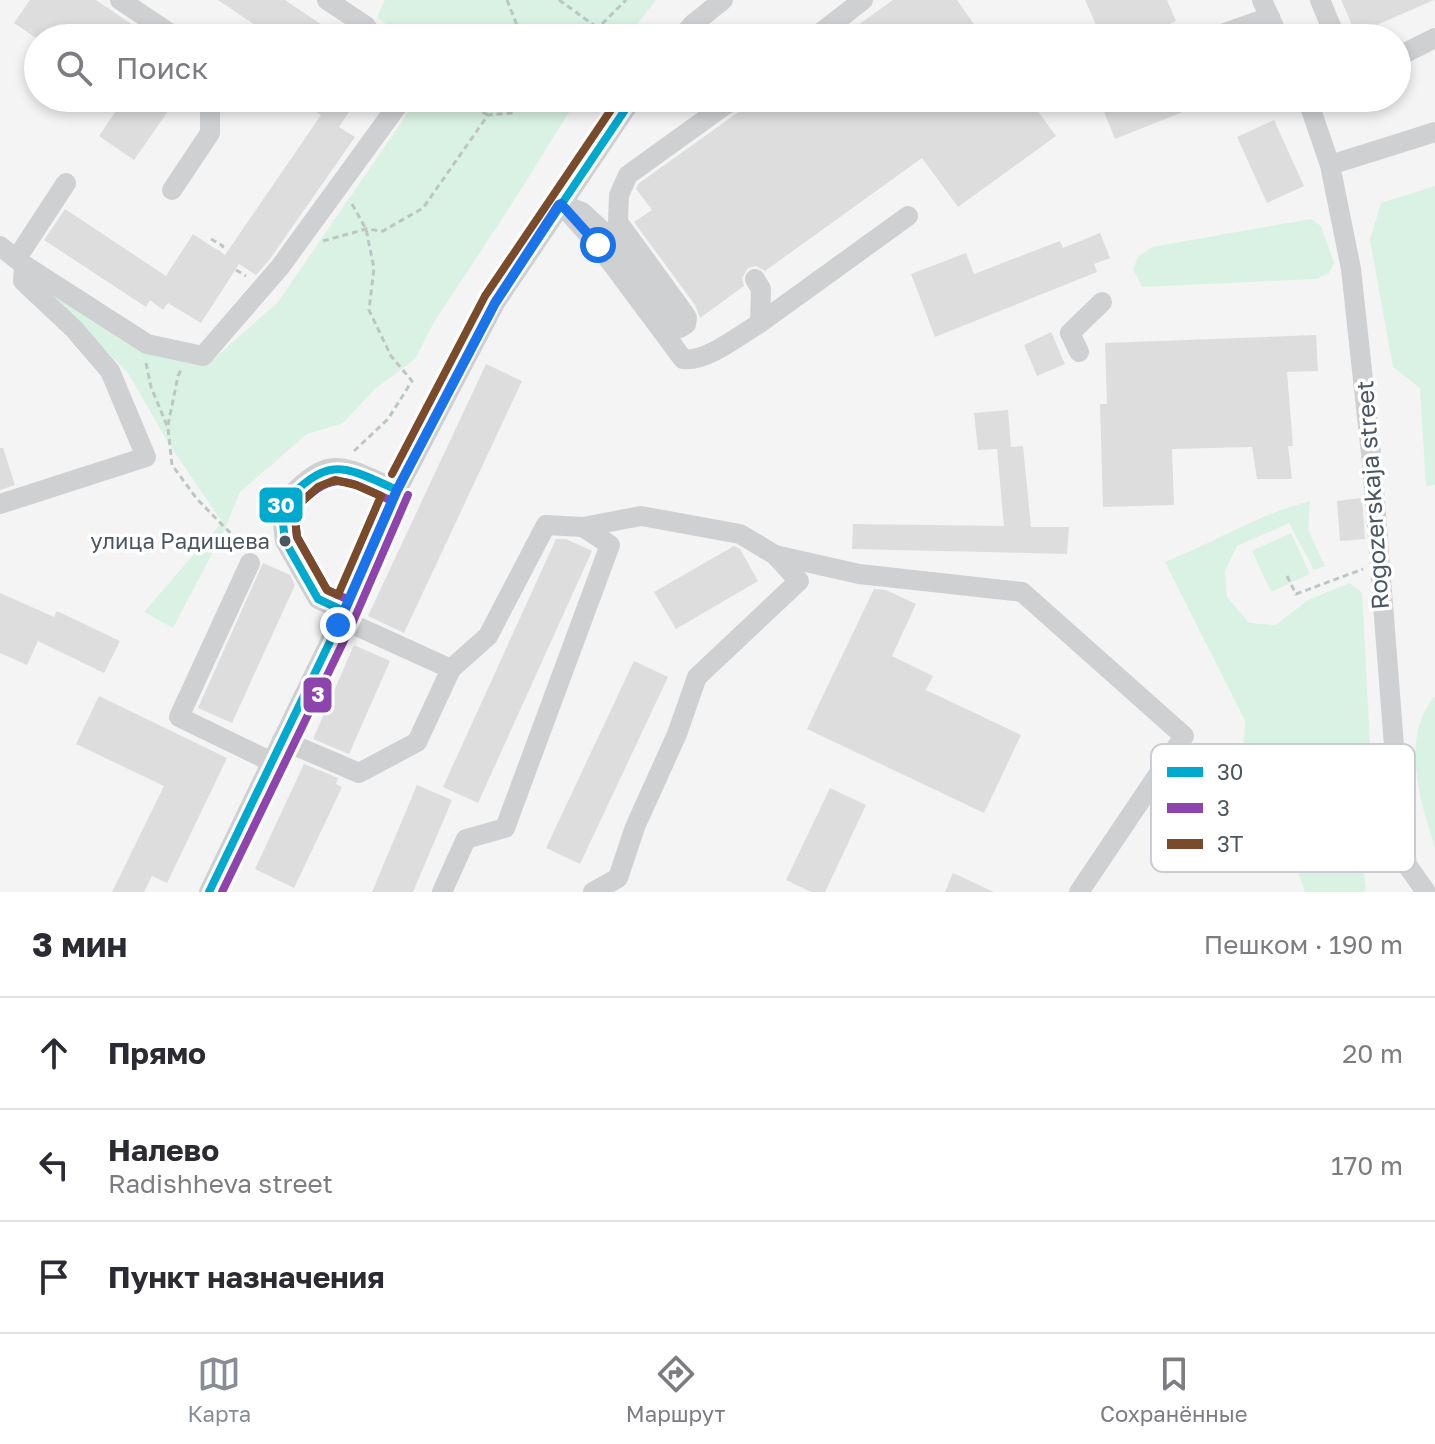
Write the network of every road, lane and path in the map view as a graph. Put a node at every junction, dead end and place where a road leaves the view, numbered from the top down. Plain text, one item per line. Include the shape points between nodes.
1 (120, 0) edge
2 (327, 0) edge
3 (507, 0) edge
4 (559, 0) edge
5 (626, 0) edge
6 (723, 0) edge
7 (863, 0) edge
8 (1320, 0) edge
9 (1266, 9) edge
10 (156, 24) edge
11 (363, 24) edge
12 (516, 24) edge
13 (592, 24) edge
14 (602, 24) edge
15 (693, 24) edge
16 (832, 24) edge
17 (1238, 24) edge
18 (1330, 24) edge
19 (1435, 38) edge
20 (1411, 50) edge
21 (210, 112) edge
22 (393, 112) edge
23 (482, 112) edge
24 (623, 112) edge
25 (716, 112) edge
26 (1312, 112) edge
27 (511, 113) edge
28 (488, 115) junction
29 (1435, 132) edge
30 (1330, 165) junction
31 (342, 182) junction
32 (66, 183) dead end
33 (172, 190) dead end
34 (560, 205) junction
35 (908, 216) dead end
36 (580, 218) junction
37 (366, 229) junction
38 (211, 239) dead end
39 (314, 243) dead end
40 (219, 251) dead end
41 (14, 257) edge
42 (755, 279) dead end
43 (1102, 302) dead end
44 (760, 323) junction
45 (141, 340) junction
46 (1079, 352) dead end
47 (192, 354) junction
48 (168, 428) junction
49 (352, 452) dead end
50 (397, 490) junction
51 (0, 504) edge
52 (583, 527) junction
53 (239, 542) dead end
54 (775, 555) junction
55 (250, 563) dead end
56 (1378, 564) junction
57 (1287, 576) dead end
58 (343, 615) junction
59 (451, 669) junction
60 (282, 740) junction
61 (1179, 744) edge
62 (1393, 744) edge
63 (272, 762) junction
64 (1151, 785) edge
65 (1412, 872) edge
66 (209, 892) edge
67 (442, 892) edge
68 (593, 892) edge
69 (1079, 892) edge
70 (1426, 892) edge

1 - 10 street
2 - 11 street
3 - 12 path
4 - 13 path
5 - 14 path
6 - 15 street
7 - 16 street
8 - 18 street
9 - 17 street
19 - 20 street
21 - 33 street via 210,133
22 - 31 street
23 - 28 path
24 - 34 street
25 - 36 street via 628,175 619,195 618,222 684,313 686,324 675,325 606,234
26 - 30 street, Rogozerskaja street
27 - 28 path
28 - 37 path via 423,208 383,231
29 - 30 street
30 - 56 street, Rogozerskaja street via 1361,343
31 - 37 path
31 - 47 street via 280,267 203,356
32 - 41 street
34 - 36 street
34 - 50 street via 495,303
35 - 44 street
36 - 44 street via 683,359 704,357
37 - 39 path
37 - 49 path via 374,268 369,310 391,356 412,381 388,419
38 - 40 path via 223,246
41 - 45 street
41 - 51 street via 23,281 110,371 146,457
42 - 44 street via 761,289
43 - 46 street via 1070,333
45 - 47 street
45 - 48 path via 151,387
47 - 48 path via 178,376
48 - 53 path via 172,465
50 - 58 street
50 - 58 street via 342,466 320,471 281,505 285,541 318,599
52 - 54 street via 641,516 740,534
52 - 59 street via 546,525 488,636
52 - 67 street via 610,545 505,828 466,839
54 - 61 street via 859,574 1022,592 1184,736
54 - 68 street via 799,581 697,677 618,878
55 - 63 street via 179,717
56 - 57 path via 1296,594
56 - 62 street, Rogozerskaja street
58 - 59 street
58 - 60 street
59 - 60 street via 417,742 359,773
60 - 63 street
63 - 66 street
64 - 69 street
65 - 70 street, Rogozerskaja street

